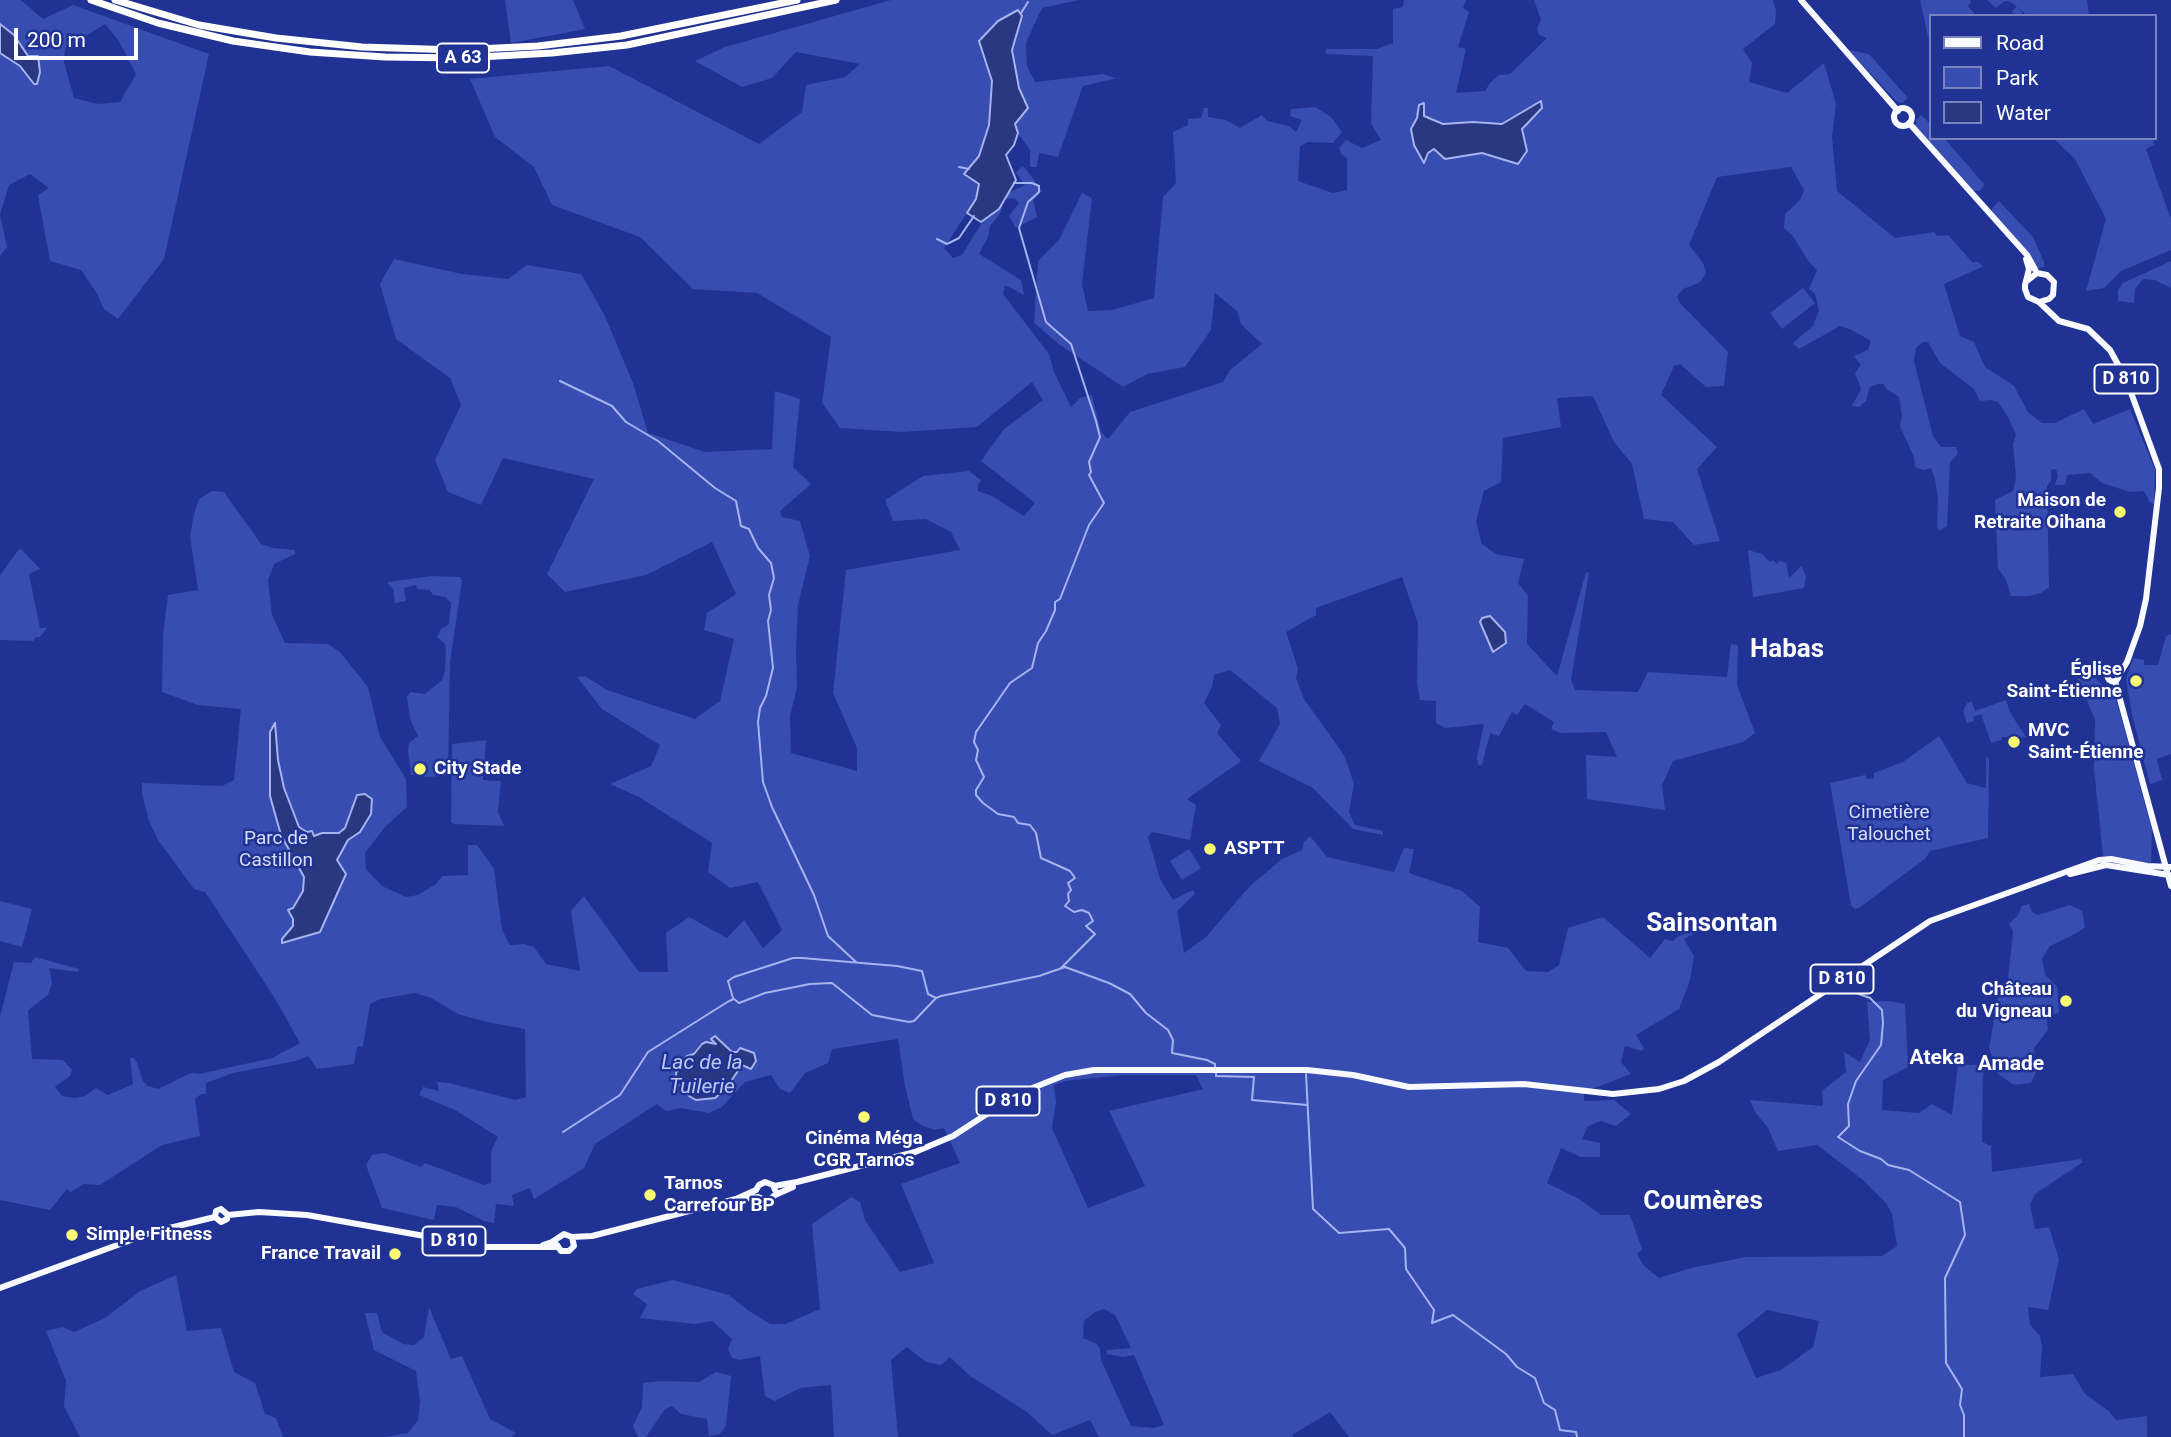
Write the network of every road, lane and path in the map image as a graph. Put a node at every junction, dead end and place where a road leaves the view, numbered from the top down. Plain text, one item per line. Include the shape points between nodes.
1 (91, 0) edge
2 (115, 0) edge
3 (797, 0) edge
4 (836, 0) edge
5 (1801, 0) edge
6 (1898, 111) junction
7 (1909, 123) junction
8 (2015, 243) junction
9 (2037, 273) junction
10 (2027, 281) junction
11 (2049, 299) junction
12 (2039, 302) junction
13 (2053, 317) junction
14 (2169, 870) edge
15 (2171, 886) edge
16 (811, 1179) junction
17 (774, 1186) junction
18 (757, 1194) junction
19 (775, 1195) junction
20 (592, 1236) junction
21 (572, 1237) junction
22 (557, 1244) junction
23 (574, 1246) junction
24 (0, 1288) edge

1 - 4 highway, A 63 via 158,23 233,41 310,52 461,58 627,45
2 - 3 highway, A 63 via 199,25 276,38 457,50 621,36
5 - 6 main road
6 - 7 main road via 1894,118 1900,125
6 - 7 main road via 1906,108 1913,118
7 - 8 main road
8 - 9 main road
8 - 10 main road via 2028,263
9 - 10 main road
9 - 11 main road via 2054,282
10 - 12 main road via 2026,293
11 - 12 main road
11 - 13 main road
12 - 13 main road, D 810
13 - 14 main road, D 810 via 2088,330 2116,360 2159,470 2146,599 2140,626 2117,676
14 - 15 main road
14 - 16 main road, D 810 via 2104,859 1921,926 1719,1062 1668,1087 1643,1093 1524,1084 1409,1087 1353,1074 1307,1070 1094,1070 1035,1087 953,1136 915,1152
16 - 17 main road, D 810
16 - 19 main road, D 810
17 - 18 main road via 763,1183
17 - 19 main road
18 - 19 main road via 768,1201
18 - 20 main road
20 - 21 main road
20 - 23 main road
21 - 22 main road via 564,1234
21 - 23 main road
22 - 23 main road via 565,1252
22 - 24 main road, D 810 via 486,1247 307,1215 259,1212 153,1232

